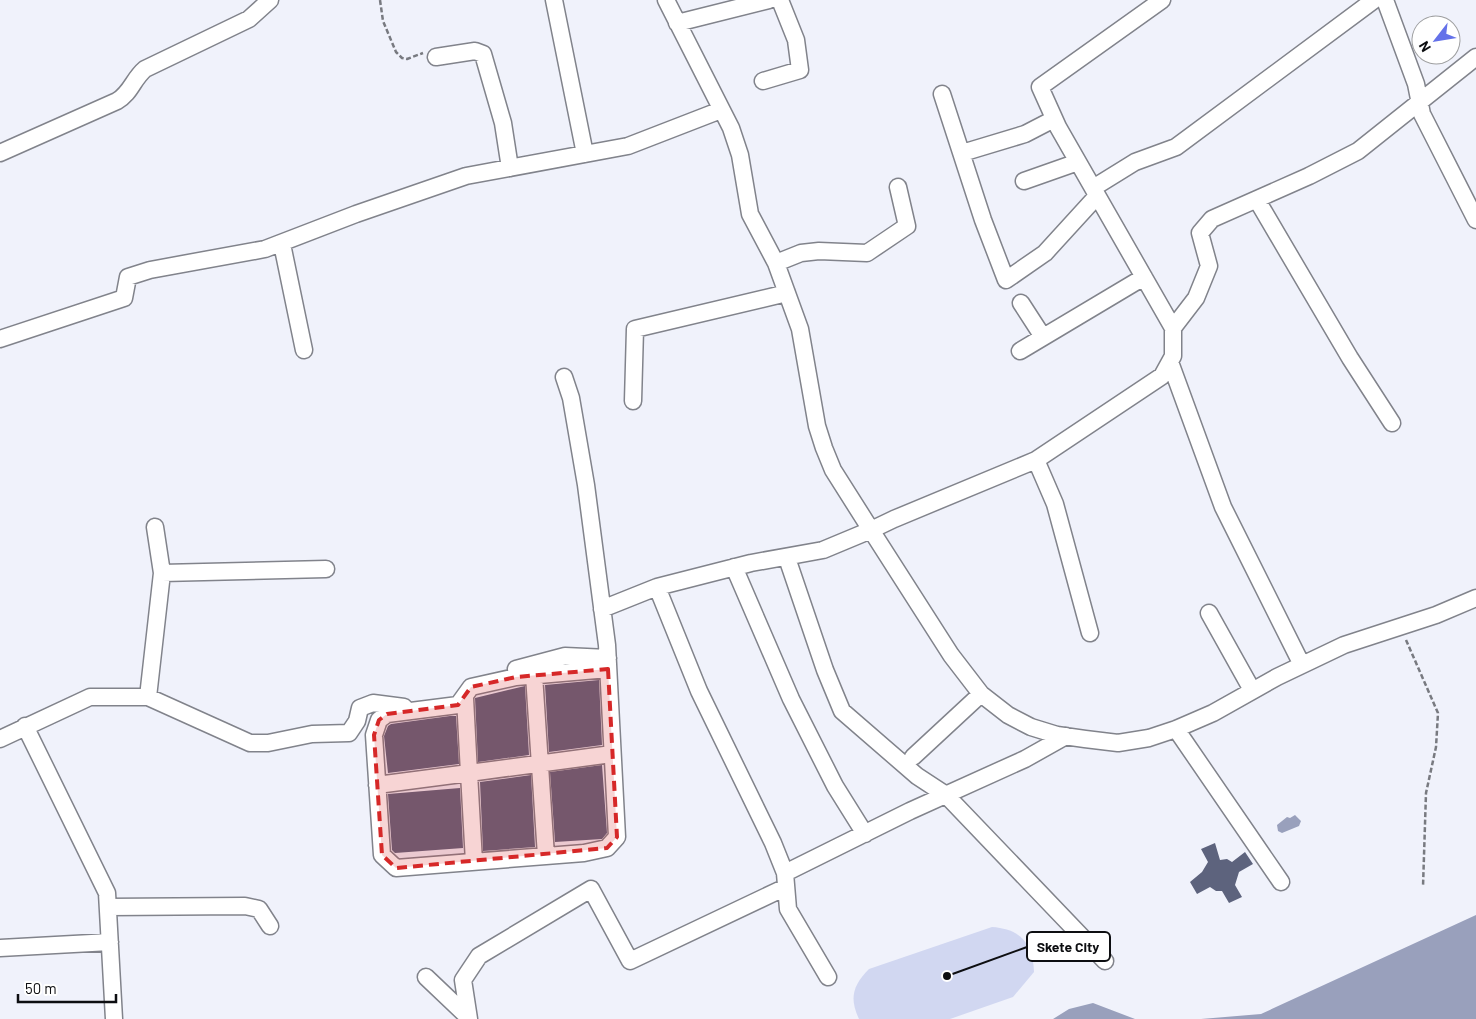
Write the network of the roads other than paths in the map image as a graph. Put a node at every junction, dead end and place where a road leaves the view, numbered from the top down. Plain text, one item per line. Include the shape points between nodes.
1 (270, 0) edge
2 (554, 0) edge
3 (666, 0) edge
4 (770, 0) edge
5 (780, 0) edge
6 (1162, 0) edge
7 (1374, 0) edge
8 (1385, 0) edge
9 (677, 23) junction
10 (436, 57) road end
11 (1476, 57) edge
12 (763, 81) dead end
13 (942, 94) dead end
14 (1418, 104) junction
15 (721, 110) junction
16 (1054, 118) junction
17 (0, 153) edge
18 (962, 153) junction
19 (585, 154) junction
20 (1078, 162) junction
21 (510, 168) junction
22 (1024, 181) dead end
23 (898, 187) dead end
24 (1095, 192) junction
25 (1257, 200) junction
26 (1476, 220) edge
27 (282, 244) junction
28 (776, 263) junction
29 (1144, 277) junction
30 (788, 293) junction
31 (1021, 303) dead end
32 (1173, 328) junction
33 (1043, 337) junction
34 (0, 339) edge
35 (304, 350) dead end
36 (1020, 351) dead end
37 (1170, 362) junction
38 (564, 377) dead end
39 (634, 401) dead end
40 (1392, 423) dead end
41 (1036, 460) junction
42 (155, 527) dead end
43 (871, 530) junction
44 (787, 558) junction
45 (734, 567) junction
46 (326, 569) dead end
47 (162, 573) junction
48 (656, 587) junction
49 (1476, 598) edge
50 (602, 609) junction
51 (1209, 614) dead end
52 (1090, 633) dead end
53 (608, 664) junction
54 (1302, 665) junction
55 (534, 675) junction
56 (1252, 690) junction
57 (981, 694) junction
58 (148, 697) junction
59 (465, 698) junction
60 (25, 726) junction
61 (1176, 729) junction
62 (1066, 736) junction
63 (0, 739) edge
64 (612, 754) junction
65 (912, 757) dead end
66 (541, 763) junction
67 (469, 773) junction
68 (377, 785) junction
69 (946, 795) junction
70 (865, 834) junction
71 (546, 856) junction
72 (474, 862) junction
73 (786, 880) junction
74 (1282, 882) dead end
75 (108, 906) junction
76 (270, 926) dead end
77 (110, 942) junction
78 (0, 948) edge
79 (1105, 962) dead end
80 (426, 977) dead end
81 (828, 977) dead end
82 (467, 1018) edge
83 (114, 1019) edge

1 - 17 street via 249,19 145,69 127,95 118,101
2 - 19 street
3 - 9 street
4 - 9 street
5 - 12 street via 796,40 800,70
6 - 16 street via 1040,87
7 - 24 street via 1176,147 1135,162
8 - 14 street via 1416,84
9 - 15 street
10 - 21 street via 475,51 483,54 503,123
11 - 14 street
13 - 18 street
14 - 25 street via 1358,151
14 - 26 street
15 - 19 street via 628,146
15 - 28 street via 732,128 740,155 750,214
16 - 18 street via 1024,134
16 - 20 street
18 - 24 street via 1006,280 1045,253
19 - 21 street
20 - 22 street
20 - 24 street
21 - 27 street via 466,176
23 - 28 street via 907,226 881,245 867,253 800,253
24 - 29 street
25 - 32 street via 1212,219 1200,234 1209,266 1196,298
25 - 40 street
27 - 34 street via 128,277 124,298
27 - 35 street
28 - 30 street
29 - 32 street
29 - 33 street
30 - 39 street via 635,328
30 - 43 street via 800,329 817,426 824,448 833,470
31 - 33 street
32 - 37 street
33 - 36 street
37 - 41 street via 1162,376
37 - 54 street via 1223,507
38 - 50 street via 571,398 586,486
41 - 43 street
41 - 52 street via 1055,504
42 - 47 street
43 - 44 street via 823,550
43 - 57 street via 951,655
44 - 45 street
44 - 69 street via 842,711 896,759
45 - 48 street
45 - 70 street via 791,698 836,786
46 - 47 street
47 - 58 street
48 - 50 street
48 - 73 street via 699,691 773,843
49 - 54 street via 1436,615 1344,645
50 - 53 street
51 - 56 street
53 - 55 street
53 - 58 street via 565,656 479,680 433,707 373,703 360,708 349,733 312,734 268,744 250,743
53 - 64 street
54 - 56 street
55 - 59 street via 471,687
55 - 66 street
56 - 61 street via 1213,713
57 - 62 street via 1024,723
57 - 65 street
58 - 60 street via 90,697
59 - 67 street
59 - 68 street via 458,705 387,714 379,720 374,736
60 - 63 street
60 - 75 street via 107,893
61 - 62 street via 1149,738 1118,742
61 - 74 street
62 - 69 street via 1025,759
64 - 66 street
64 - 71 street via 617,837 607,848
66 - 67 street
66 - 71 street
67 - 68 street
67 - 72 street
68 - 72 street via 382,855 396,868
69 - 70 street
69 - 79 street
70 - 73 street
71 - 72 street
73 - 81 street via 788,909
73 - 82 street via 630,961 591,889 479,956 463,980
75 - 76 street via 245,906 259,909
75 - 77 street
77 - 78 street
77 - 83 street
80 - 82 street

